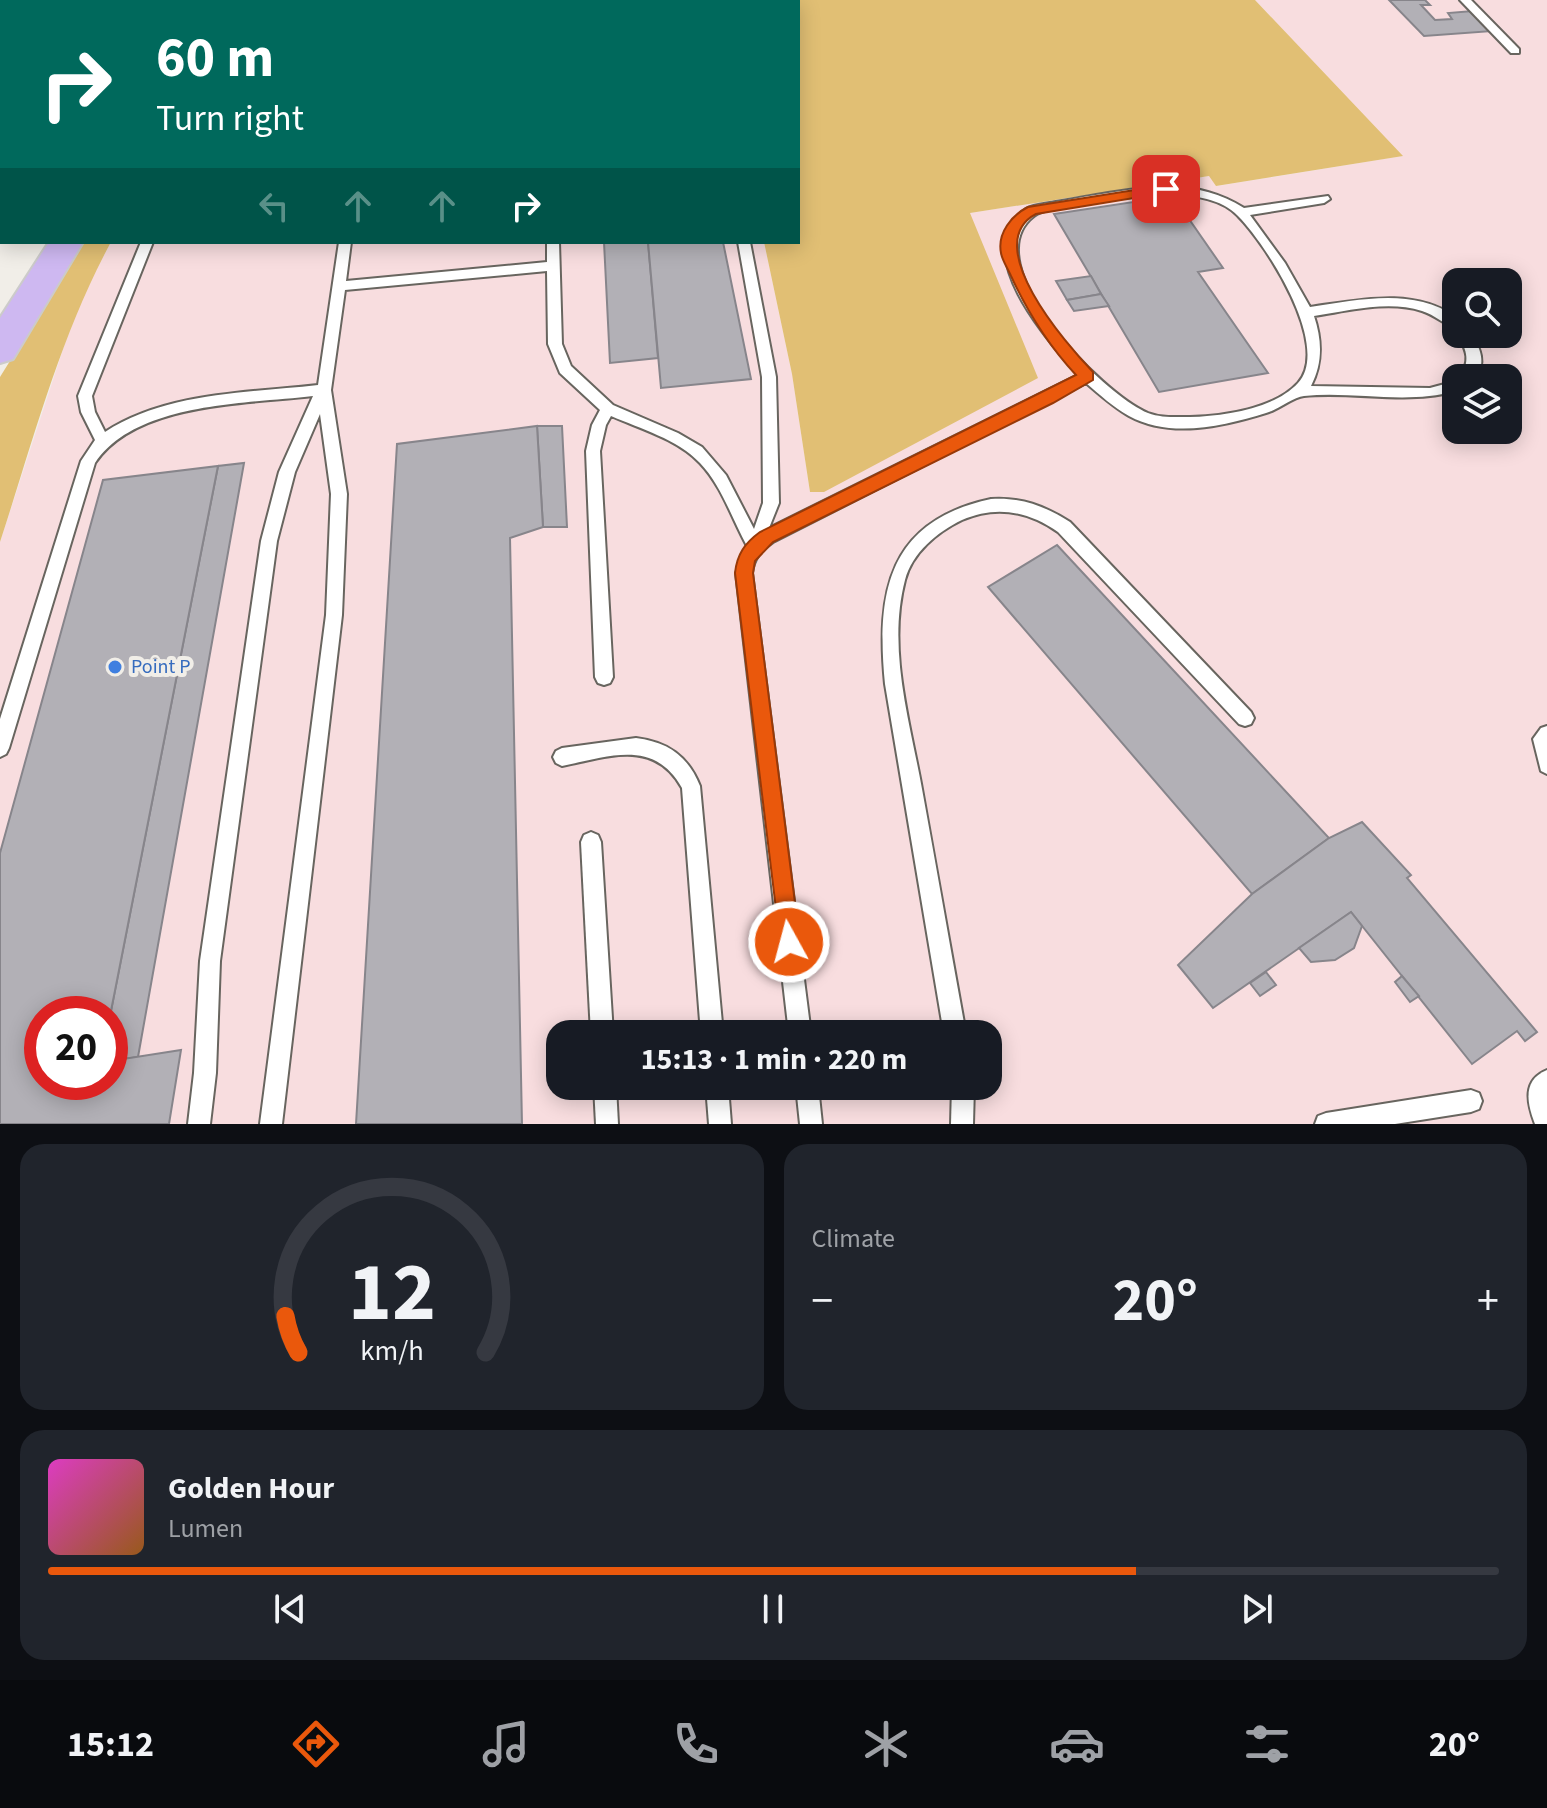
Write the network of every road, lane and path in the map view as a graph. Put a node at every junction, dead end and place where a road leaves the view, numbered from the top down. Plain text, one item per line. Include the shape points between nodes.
1 (1465, 0) edge
2 (1515, 51) dead end
3 (1324, 199) dead end
4 (1242, 212) junction
5 (36, 244) edge
6 (65, 244) edge
7 (146, 244) edge
8 (345, 244) edge
9 (553, 244) edge
10 (744, 244) edge
11 (553, 266) junction
12 (338, 286) junction
13 (0, 299) edge
14 (1305, 313) junction
15 (1442, 313) edge
16 (0, 349) edge
17 (1087, 376) junction
18 (324, 390) junction
19 (1442, 390) edge
20 (1302, 391) junction
21 (608, 409) junction
22 (103, 442) junction
23 (755, 546) junction
24 (604, 677) dead end
25 (1245, 718) dead end
26 (1547, 734) edge
27 (0, 748) edge
28 (562, 757) dead end
29 (1547, 765) edge
30 (591, 842) dead end
31 (601, 1020) edge
32 (711, 1020) edge
33 (798, 1020) edge
34 (953, 1020) edge
35 (1547, 1081) edge
36 (606, 1100) edge
37 (718, 1100) edge
38 (808, 1100) edge
39 (963, 1100) edge
40 (1471, 1101) dead end
41 (199, 1124) edge
42 (271, 1124) edge
43 (607, 1124) edge
44 (720, 1124) edge
45 (811, 1124) edge
46 (962, 1124) edge
47 (1326, 1124) edge
48 (1546, 1124) edge

1 - 2 lane
3 - 4 lane
4 - 14 lane via 1291,282
4 - 17 lane via 1210,192 1178,189 1033,210 1020,217 1008,252 1015,273 1057,344
5 - 13 main road
6 - 16 main road
7 - 22 lane via 85,396
8 - 12 lane
9 - 11 lane
10 - 23 lane via 769,377 771,503
11 - 12 lane
11 - 21 lane via 555,344 565,369
12 - 18 lane
14 - 15 lane via 1397,301 1421,303
14 - 20 lane via 1313,342 1312,372
17 - 20 lane via 1131,413 1176,424 1273,406
17 - 23 lane
18 - 22 lane via 170,410
18 - 41 lane via 287,472 269,541 210,961
18 - 42 lane via 339,494 334,615
19 - 20 lane
21 - 23 lane via 673,438 703,458
21 - 24 lane via 593,451
22 - 27 lane via 88,461
23 - 33 lane via 744,573
25 - 34 lane via 1044,512 1016,504 984,506 948,519 908,552 897,580 891,632 896,691
26 - 29 lane via 1542,739
28 - 32 lane via 632,746 669,754 682,765 691,786
30 - 31 lane
35 - 48 lane via 1539,1089
36 - 43 lane
37 - 44 lane
38 - 45 lane
39 - 46 lane
40 - 47 lane

